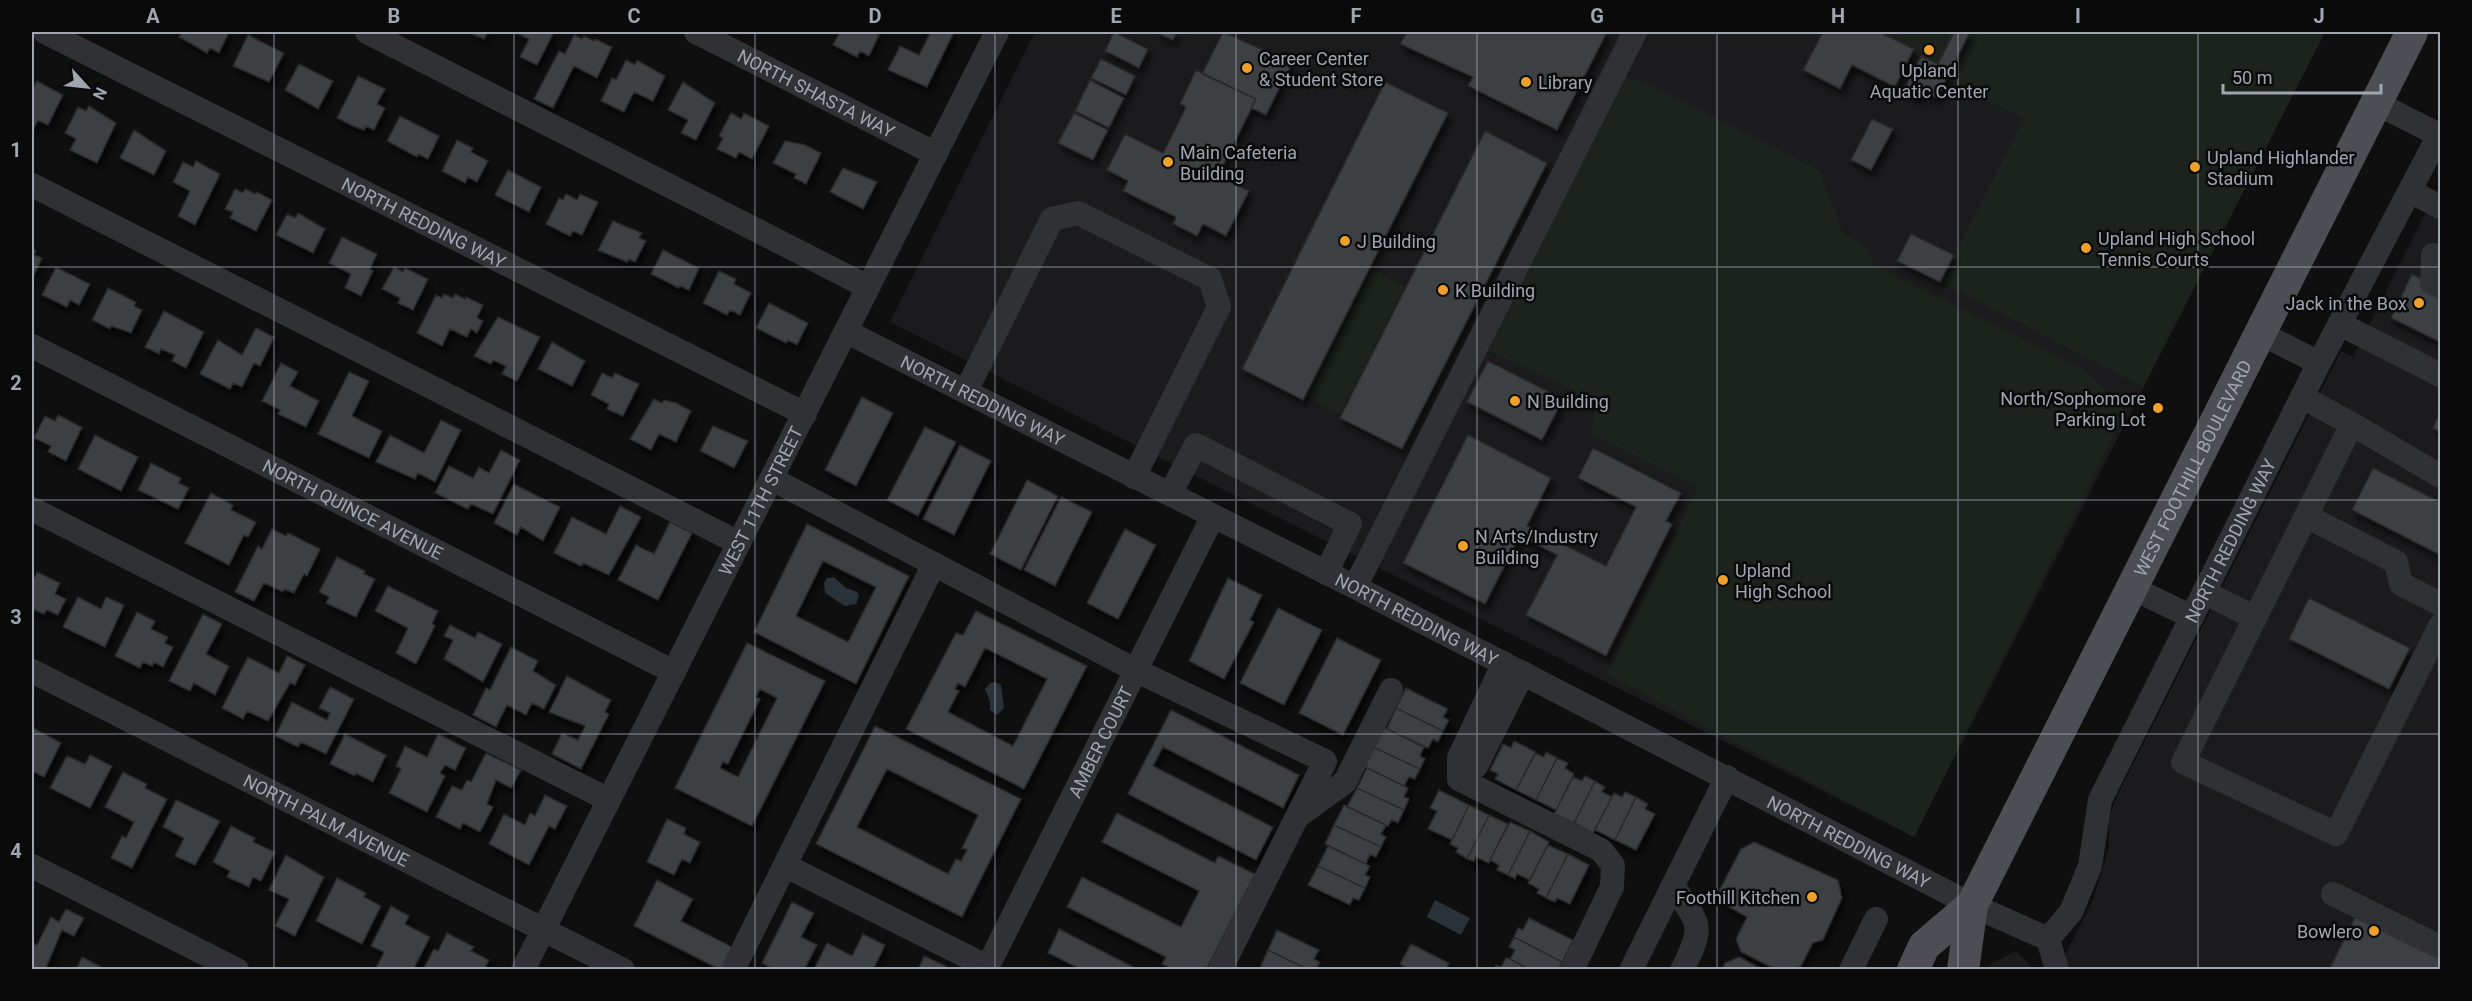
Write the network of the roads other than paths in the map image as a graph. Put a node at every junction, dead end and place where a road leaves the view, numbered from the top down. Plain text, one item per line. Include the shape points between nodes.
1 (45, 32) edge
2 (367, 32) edge
3 (696, 32) edge
4 (997, 32) edge
5 (1635, 32) edge
6 (2412, 32) edge
7 (2376, 103) junction
8 (2440, 134) edge
9 (936, 154) junction
10 (32, 185) edge
11 (2410, 191) junction
12 (2440, 207) edge
13 (2438, 252) edge
14 (868, 287) junction
15 (2440, 287) edge
16 (2340, 324) junction
17 (847, 332) junction
18 (2260, 333) junction
19 (32, 346) edge
20 (2319, 363) junction
21 (2440, 375) edge
22 (966, 391) junction
23 (2302, 397) junction
24 (805, 414) junction
25 (2352, 424) junction
26 (2440, 476) edge
27 (1134, 477) junction
28 (772, 479) junction
29 (1170, 494) junction
30 (32, 508) edge
31 (1214, 516) junction
32 (2306, 516) junction
33 (739, 543) junction
34 (934, 564) junction
35 (1326, 573) junction
36 (1355, 587) junction
37 (2132, 588) junction
38 (2204, 592) junction
39 (2440, 604) edge
40 (2192, 617) junction
41 (2254, 618) junction
42 (2440, 626) edge
43 (1513, 668) junction
44 (32, 671) edge
45 (1137, 671) junction
46 (674, 672) junction
47 (1391, 690) dead end
48 (1727, 777) junction
49 (609, 800) junction
50 (1297, 817) junction
51 (32, 866) edge
52 (786, 866) junction
53 (1673, 886) junction
54 (2333, 894) dead end
55 (1972, 905) junction
56 (1876, 919) dead end
57 (543, 929) junction
58 (2048, 939) junction
59 (2440, 947) edge
60 (987, 968) edge
61 (237, 969) edge
62 (523, 969) edge
63 (623, 969) edge
64 (733, 969) edge
65 (1220, 969) edge
66 (1572, 969) edge
67 (1631, 969) edge
68 (1682, 969) edge
69 (1851, 969) edge
70 (1913, 969) edge
71 (1963, 969) edge
72 (2057, 969) edge

1 - 24 street, NORTH REDDING WAY
2 - 14 street
3 - 9 street, NORTH SHASTA WAY
4 - 9 street, WEST 11TH STREET
5 - 36 street
6 - 7 main road, WEST FOOTHILL BOULEVARD
7 - 8 street
7 - 18 main road, WEST FOOTHILL BOULEVARD
8 - 11 street, NORTH REDDING WAY
9 - 14 street, WEST 11TH STREET
10 - 33 street
11 - 12 street
11 - 16 street, NORTH REDDING WAY
13 - 15 street via 2432,283
14 - 17 street, WEST 11TH STREET
16 - 20 street, NORTH REDDING WAY
16 - 21 street
17 - 22 street, NORTH REDDING WAY
17 - 24 street, WEST 11TH STREET
18 - 20 street
18 - 37 main road, WEST FOOTHILL BOULEVARD
19 - 46 street, NORTH QUINCE AVENUE
20 - 23 street, NORTH REDDING WAY
22 - 27 street, NORTH REDDING WAY
22 - 27 street via 1052,219 1078,213 1210,279 1219,307
23 - 25 street
23 - 38 street, NORTH REDDING WAY
24 - 28 street, WEST 11TH STREET
25 - 26 street
25 - 32 street
27 - 29 street, NORTH REDDING WAY
28 - 33 street, WEST 11TH STREET
28 - 34 street
29 - 31 street, NORTH REDDING WAY
29 - 35 street via 1196,445 1350,524
30 - 49 street
31 - 35 street, NORTH REDDING WAY
31 - 45 street, AMBER COURT
32 - 39 street via 2396,561 2401,584
32 - 41 street
33 - 46 street, WEST 11TH STREET
34 - 45 street
34 - 52 street
35 - 36 street, NORTH REDDING WAY
36 - 43 street, NORTH REDDING WAY
37 - 40 street
37 - 55 main road, WEST FOOTHILL BOULEVARD
38 - 40 street, NORTH REDDING WAY
38 - 41 street
40 - 58 street, NORTH REDDING WAY via 2100,800 2090,866 2072,912
41 - 42 street via 2182,762 2336,834
43 - 48 street, NORTH REDDING WAY
43 - 66 street via 1459,758 1459,779 1600,850 1613,865 1612,887
44 - 57 street, NORTH PALM AVENUE
45 - 50 street via 1325,761
45 - 60 street, AMBER COURT
46 - 49 street, WEST 11TH STREET
47 - 50 street via 1344,782
48 - 53 street
48 - 55 street, NORTH REDDING WAY
49 - 57 street, WEST 11TH STREET
50 - 65 street
51 - 61 street
52 - 60 street
52 - 64 street
53 - 67 street
53 - 68 street via 1697,921 1697,940
54 - 59 street
55 - 58 street, NORTH REDDING WAY
55 - 70 main road, WEST FOOTHILL BOULEVARD via 1924,946
55 - 71 main road, WEST FOOTHILL BOULEVARD
56 - 69 street
57 - 62 street, WEST 11TH STREET
57 - 63 street, NORTH PALM AVENUE
58 - 72 street

